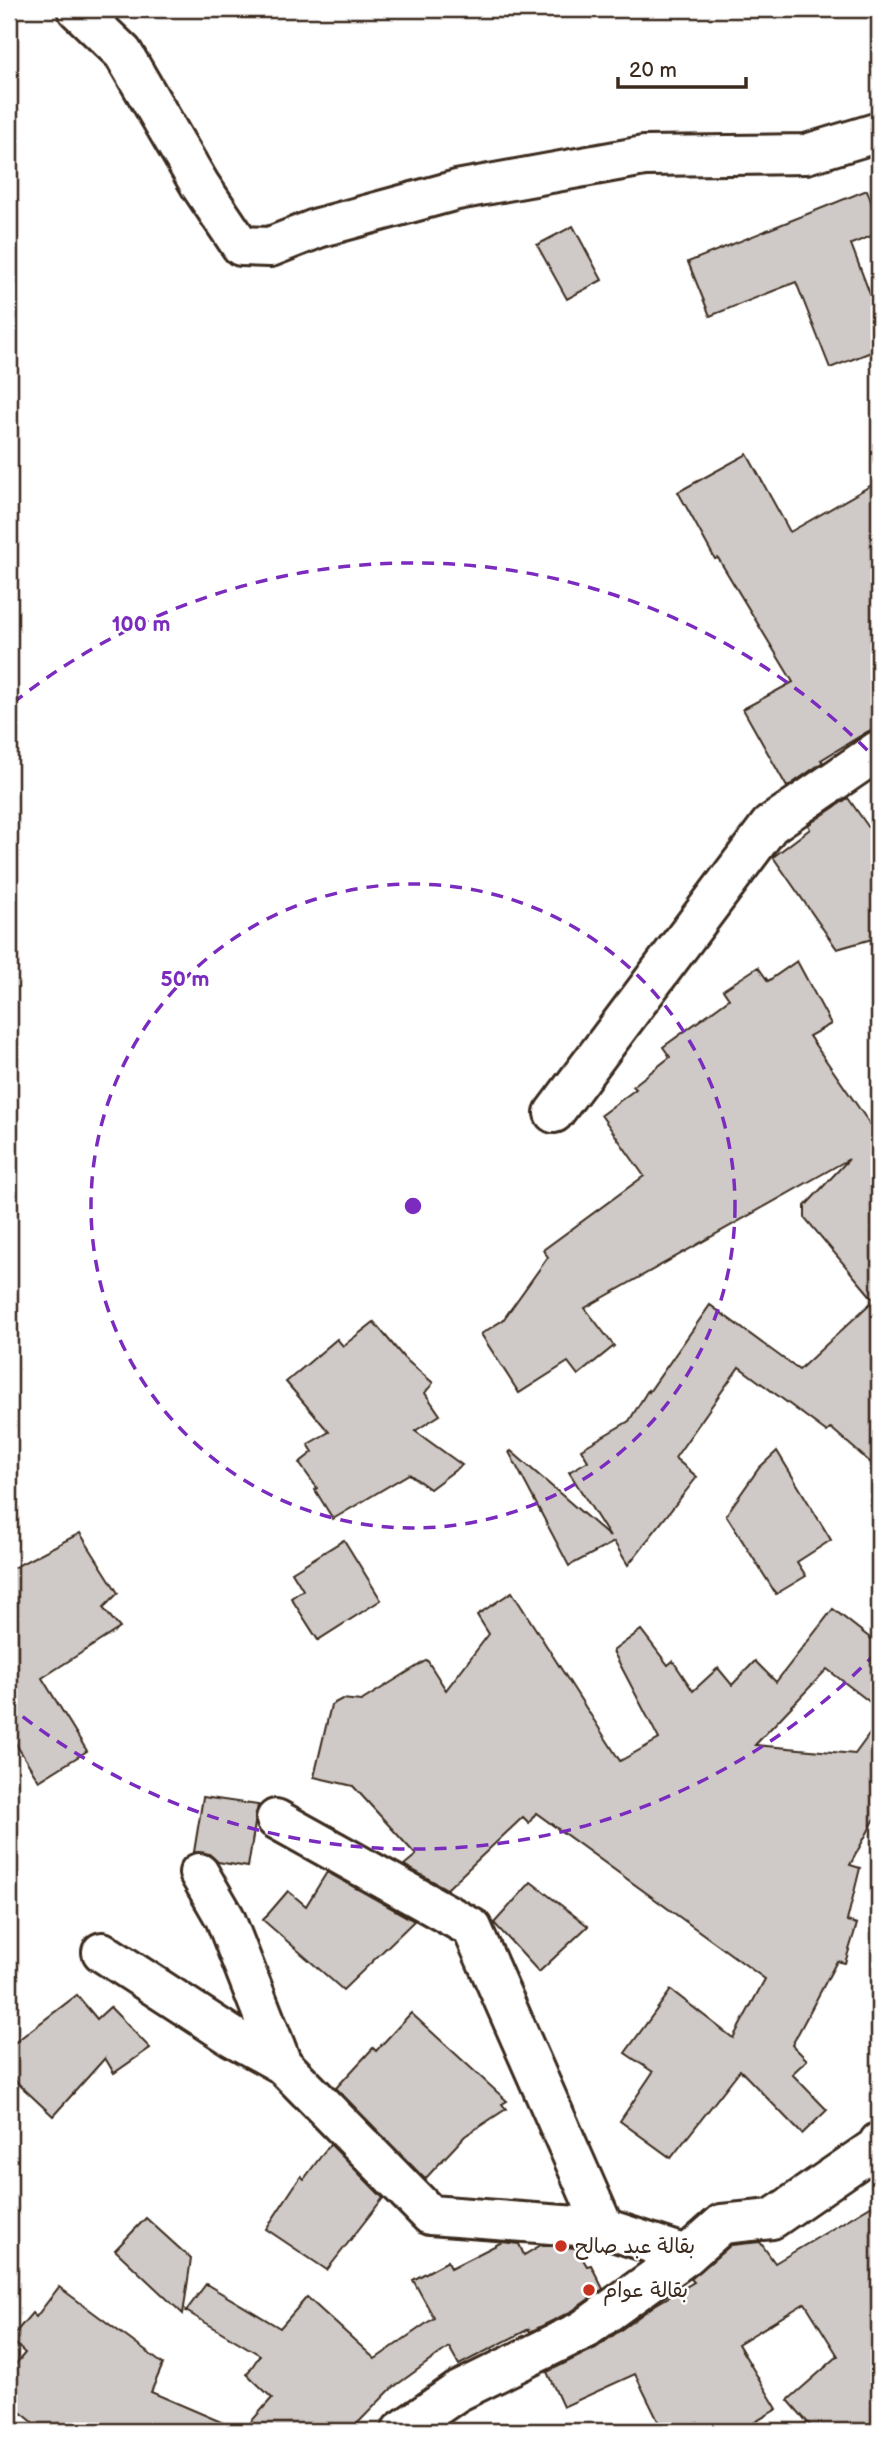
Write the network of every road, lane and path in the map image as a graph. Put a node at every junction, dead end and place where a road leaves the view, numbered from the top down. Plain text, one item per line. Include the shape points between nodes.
1 (77, 9) edge
2 (879, 132) edge
3 (879, 750) edge
4 (554, 1113) dead end
5 (276, 1819) dead end
6 (200, 1872) dead end
7 (102, 1952) dead end
8 (282, 2064) junction
9 (879, 2142) edge
10 (604, 2228) junction
11 (687, 2255) junction
12 (401, 2431) edge

1 - 2 street via 123,53 241,246 270,247 318,228 457,190 645,156 806,153
3 - 4 street via 770,825
5 - 10 street via 472,1928
6 - 8 street via 225,1918
7 - 8 street via 233,2038
8 - 10 street via 430,2215
9 - 11 street via 772,2219 722,2224
10 - 11 street
11 - 12 street via 583,2330 457,2392

